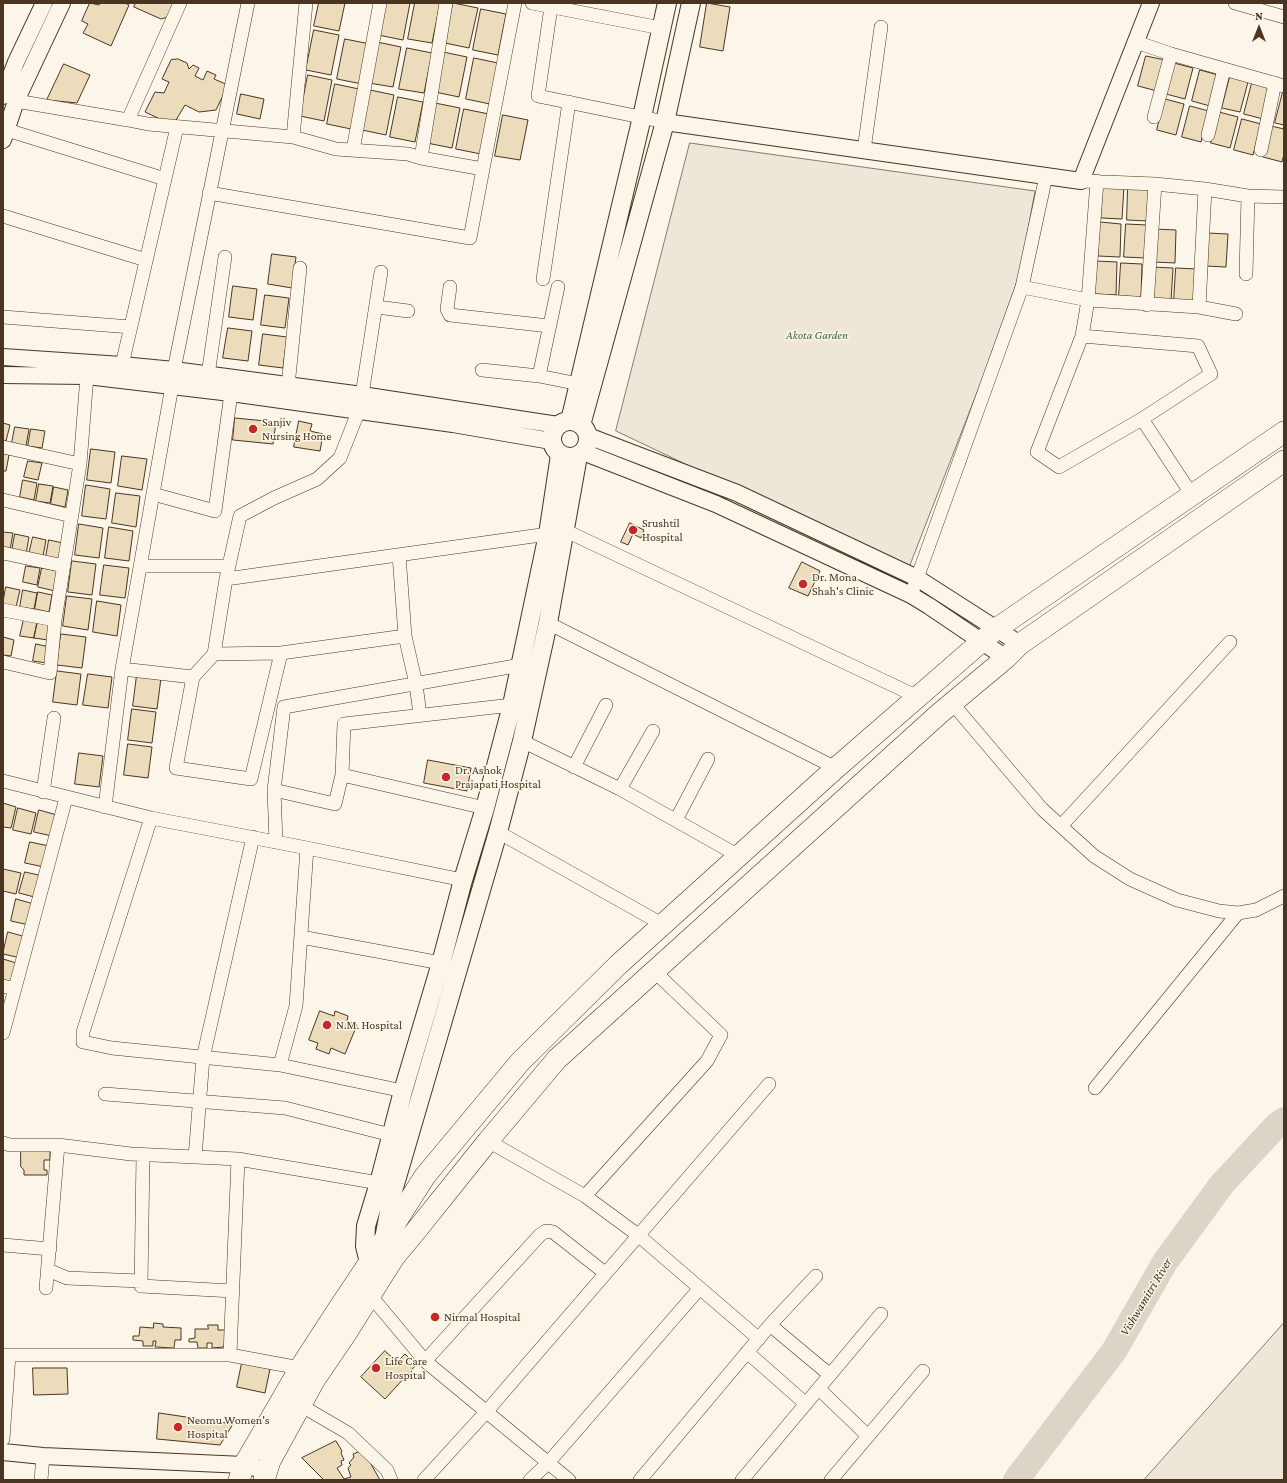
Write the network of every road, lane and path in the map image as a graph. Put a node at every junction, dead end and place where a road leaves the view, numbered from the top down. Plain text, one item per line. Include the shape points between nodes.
1 (43, 3) edge
2 (62, 3) edge
3 (180, 3) edge
4 (248, 3) edge
5 (306, 3) edge
6 (380, 3) edge
7 (446, 3) edge
8 (515, 3) edge
9 (532, 3) edge
10 (667, 3) edge
11 (691, 3) edge
12 (1151, 3) edge
13 (1235, 3) edge
14 (551, 7) junction
15 (1284, 17) edge
16 (881, 27) dead end
17 (661, 28) junction
18 (1136, 42) junction
19 (1171, 54) junction
20 (1224, 69) junction
21 (1280, 84) edge
22 (10, 99) edge
23 (569, 102) junction
24 (642, 117) junction
25 (1154, 117) dead end
26 (128, 120) junction
27 (664, 122) junction
28 (177, 127) junction
29 (222, 131) junction
30 (5, 135) edge
31 (1208, 135) dead end
32 (293, 137) junction
33 (353, 150) junction
34 (864, 150) junction
35 (1261, 150) dead end
36 (420, 158) junction
37 (483, 169) junction
38 (1046, 176) junction
39 (165, 179) junction
40 (1082, 181) junction
41 (1098, 181) junction
42 (1155, 184) junction
43 (1205, 189) junction
44 (209, 193) junction
45 (1248, 196) junction
46 (1284, 197) edge
47 (3, 216) edge
48 (225, 257) dead end
49 (146, 260) junction
50 (300, 268) dead end
51 (381, 272) dead end
52 (1246, 274) dead end
53 (543, 279) dead end
54 (450, 287) dead end
55 (558, 287) dead end
56 (1022, 287) junction
57 (1088, 300) junction
58 (1147, 305) junction
59 (376, 307) junction
60 (1199, 307) junction
61 (408, 311) dead end
62 (1236, 314) dead end
63 (3, 317) edge
64 (549, 326) junction
65 (131, 327) junction
66 (1082, 336) junction
67 (3, 357) edge
68 (122, 365) junction
69 (482, 370) dead end
70 (3, 375) edge
71 (208, 375) junction
72 (87, 376) junction
73 (539, 376) junction
74 (173, 378) junction
75 (579, 384) junction
76 (288, 386) junction
77 (231, 392) junction
78 (362, 395) junction
79 (359, 410) junction
80 (1142, 419) junction
81 (1284, 432) edge
82 (571, 439) junction
83 (3, 447) edge
84 (1262, 447) junction
85 (80, 464) junction
86 (1283, 464) edge
87 (153, 494) junction
88 (1192, 495) junction
89 (3, 500) edge
90 (772, 509) junction
91 (72, 516) junction
92 (763, 526) junction
93 (556, 532) junction
94 (3, 553) edge
95 (399, 555) junction
96 (64, 566) junction
97 (140, 566) junction
98 (227, 573) junction
99 (917, 578) junction
100 (911, 595) junction
101 (3, 610) edge
102 (55, 620) junction
103 (548, 623) junction
104 (989, 635) junction
105 (405, 636) junction
106 (1230, 642) dead end
107 (1013, 651) junction
108 (281, 653) junction
109 (214, 654) junction
110 (3, 662) edge
111 (521, 665) junction
112 (122, 669) junction
113 (193, 677) junction
114 (416, 684) junction
115 (918, 697) junction
116 (952, 703) junction
117 (512, 705) junction
118 (606, 705) dead end
119 (420, 715) junction
120 (54, 718) dead end
121 (653, 731) dead end
122 (522, 741) junction
123 (708, 759) dead end
124 (574, 767) junction
125 (836, 768) junction
126 (342, 775) junction
127 (3, 782) edge
128 (620, 789) junction
129 (274, 790) junction
130 (43, 792) junction
131 (66, 798) junction
132 (105, 807) junction
133 (486, 808) junction
134 (151, 818) junction
135 (676, 820) junction
136 (1061, 826) junction
137 (498, 832) junction
138 (253, 838) junction
139 (276, 842) junction
140 (307, 848) junction
141 (739, 856) junction
142 (464, 880) junction
143 (1284, 896) edge
144 (1238, 912) junction
145 (662, 924) junction
146 (301, 937) junction
147 (442, 963) junction
148 (654, 971) junction
149 (9, 988) edge
150 (3, 1033) edge
151 (203, 1058) junction
152 (280, 1065) junction
153 (769, 1084) dead end
154 (1095, 1088) dead end
155 (403, 1090) junction
156 (105, 1094) dead end
157 (199, 1101) junction
158 (391, 1136) junction
159 (488, 1141) junction
160 (3, 1142) edge
161 (58, 1145) junction
162 (143, 1155) junction
163 (195, 1157) junction
164 (238, 1159) junction
165 (379, 1183) junction
166 (585, 1196) junction
167 (638, 1235) junction
168 (3, 1245) edge
169 (389, 1248) junction
170 (50, 1249) junction
171 (376, 1269) junction
172 (48, 1270) junction
173 (605, 1273) junction
174 (816, 1276) dead end
175 (141, 1281) junction
176 (46, 1288) dead end
177 (700, 1288) junction
178 (233, 1291) junction
179 (370, 1295) junction
180 (881, 1314) dead end
181 (770, 1325) junction
182 (759, 1339) junction
183 (748, 1352) junction
184 (6, 1355) edge
185 (230, 1355) junction
186 (425, 1361) junction
187 (300, 1368) junction
188 (923, 1371) dead end
189 (830, 1375) junction
190 (819, 1388) junction
191 (293, 1401) junction
192 (806, 1404) junction
193 (487, 1412) junction
194 (868, 1436) junction
195 (3, 1439) edge
196 (3, 1452) edge
197 (43, 1456) junction
198 (548, 1463) junction
199 (242, 1472) edge
200 (266, 1476) edge
201 (388, 1477) edge
202 (41, 1480) edge
203 (424, 1480) edge
204 (530, 1480) edge
205 (569, 1480) edge
206 (640, 1480) edge
207 (742, 1480) edge
208 (831, 1480) edge

1 - 22 street via 16,62
2 - 22 street
3 - 26 street
4 - 29 street
5 - 32 street
6 - 33 street
7 - 36 street
8 - 37 street
9 - 14 street
10 - 17 main road
11 - 27 main road
12 - 18 street
13 - 15 street
14 - 17 street
14 - 23 street via 538,96
16 - 34 street
17 - 24 main road
18 - 19 street
18 - 40 street
19 - 20 street
19 - 25 street
20 - 21 street
20 - 31 street
21 - 35 street
22 - 26 street
22 - 30 street
23 - 24 street
23 - 53 street
24 - 27 street
24 - 75 main road
26 - 28 street
27 - 34 street
27 - 82 main road
28 - 29 street
28 - 39 street
29 - 32 street
29 - 44 street
30 - 39 street
32 - 33 street via 336,149
33 - 36 street via 408,154
34 - 38 street
36 - 37 street
37 - 44 street via 470,238
38 - 40 street
38 - 56 street
39 - 49 street
40 - 41 street
41 - 42 street
41 - 57 street
42 - 43 street
42 - 58 street
43 - 45 street
43 - 60 street
44 - 74 street
45 - 46 street
45 - 52 street
47 - 49 street
48 - 71 street
49 - 65 street
50 - 76 street
51 - 59 street
54 - 64 street via 447,309 450,315
55 - 64 street
56 - 57 street
56 - 99 street
57 - 58 street
57 - 66 street
58 - 60 street
59 - 61 street
59 - 78 street
60 - 62 street
63 - 65 street
64 - 73 street
65 - 68 street
66 - 80 street via 1198,346 1211,374
66 - 80 street via 1037,452 1060,467
67 - 68 street
68 - 74 street
69 - 73 street
70 - 72 street
71 - 74 street
71 - 76 street
72 - 74 street
72 - 85 street
73 - 75 street
74 - 77 street
74 - 87 street
75 - 82 main road
76 - 78 street
77 - 79 street
77 - 87 street via 215,511
78 - 82 street
79 - 82 street
79 - 98 street via 340,458 317,479 240,516
80 - 88 street
81 - 84 main road
82 - 90 street via 737,493
82 - 92 street
82 - 93 main road
83 - 85 street
84 - 86 street
84 - 88 main road
85 - 91 street
86 - 107 main road
87 - 97 street
88 - 104 main road
89 - 91 street
90 - 92 street
90 - 99 street
91 - 96 street
92 - 100 street
93 - 95 street
93 - 103 main road
93 - 111 main road
93 - 115 street
94 - 96 street
95 - 98 street
95 - 105 street
96 - 102 street
97 - 98 street
97 - 112 street
98 - 109 street
99 - 100 street
99 - 104 street
100 - 104 street
101 - 102 street
102 - 110 street via 50,673
103 - 122 main road
103 - 125 street
104 - 107 street
104 - 115 main road
105 - 108 street
105 - 114 street
106 - 136 street
107 - 116 main road
108 - 109 street
108 - 113 street via 251,779 176,768
109 - 113 street
111 - 114 street
111 - 117 main road
112 - 113 street
112 - 132 street
114 - 119 street
114 - 129 street via 284,707
115 - 125 main road
116 - 136 street via 1042,809
116 - 148 main road
117 - 119 street
117 - 133 main road
118 - 124 street
119 - 126 street via 344,724
120 - 130 street
121 - 128 street
122 - 124 street
122 - 137 main road
123 - 135 street
124 - 128 street
125 - 141 main road
126 - 129 street via 335,804
126 - 133 street
127 - 130 street
128 - 135 street
129 - 139 street
130 - 131 street
131 - 132 street
131 - 149 street
132 - 134 street
133 - 142 main road
134 - 138 street
134 - 151 street via 82,1032 83,1042 112,1048
135 - 141 street
136 - 144 street via 1094,856 1130,879 1177,900 1219,911
137 - 145 street
137 - 169 main road via 392,1191 383,1235
138 - 139 street
138 - 151 street
139 - 140 street
140 - 142 street
140 - 146 street
141 - 145 main road
142 - 147 main road
143 - 144 street via 1256,910
144 - 154 street
145 - 169 main road via 520,1062 425,1176
146 - 147 street
146 - 152 street via 296,1006
147 - 155 main road
148 - 159 main road via 557,1059
148 - 166 street via 721,1035 707,1061
149 - 150 street
151 - 152 street
151 - 157 street
152 - 155 street
153 - 167 street
155 - 158 main road
156 - 157 street
157 - 158 street via 285,1108
157 - 163 street
158 - 165 main road
159 - 166 street
159 - 169 main road via 420,1226
160 - 161 street via 10,1145
161 - 162 street
161 - 170 street
162 - 163 street
162 - 175 street
163 - 164 street
164 - 165 street
164 - 178 street
165 - 171 main road via 366,1226 365,1246
166 - 167 street
167 - 173 street
167 - 177 street
168 - 170 street
169 - 171 main road
170 - 172 street
171 - 179 main road
171 - 187 main road
172 - 175 street via 66,1278
172 - 176 street
173 - 186 street via 553,1232 546,1231
173 - 193 street
174 - 181 street
175 - 178 street via 141,1286
177 - 182 street
177 - 198 street
178 - 185 street
179 - 186 street
179 - 191 main road via 315,1379
180 - 189 street
181 - 182 street
181 - 189 street
182 - 183 street
183 - 192 street
183 - 206 street
184 - 185 street
184 - 195 street
185 - 187 street
186 - 193 street
187 - 191 main road
188 - 194 street
189 - 190 street
190 - 192 street
190 - 194 street
191 - 199 main road
191 - 200 main road
191 - 201 street via 348,1434
192 - 207 street
193 - 198 street
193 - 203 street
194 - 208 street
196 - 197 street
197 - 199 street
197 - 202 street
198 - 204 street
198 - 205 street
199 - 200 street

